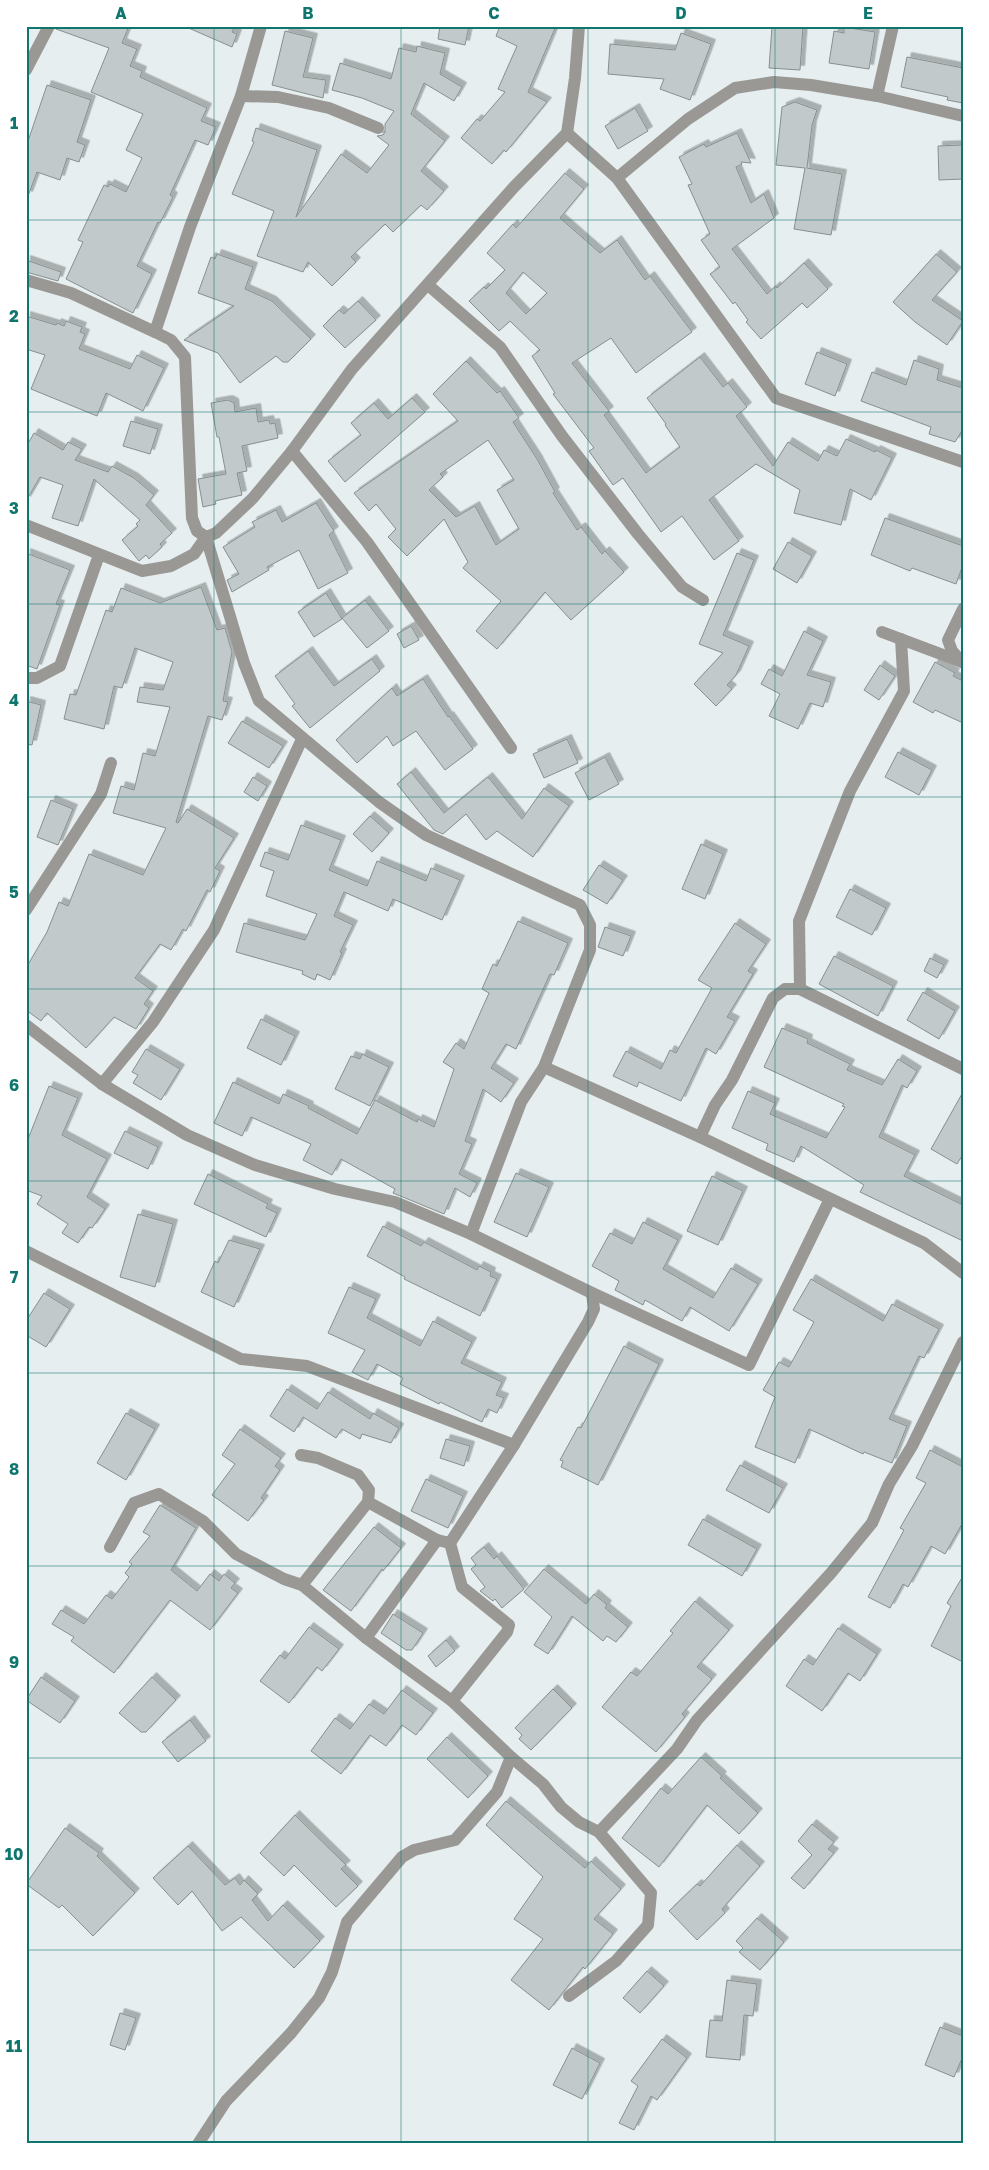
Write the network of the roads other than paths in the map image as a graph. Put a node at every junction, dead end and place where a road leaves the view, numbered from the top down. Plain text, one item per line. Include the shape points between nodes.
1 (49, 26) edge
2 (261, 26) edge
3 (579, 26) edge
4 (893, 26) edge
5 (26, 70) edge
6 (241, 96) junction
7 (877, 96) junction
8 (963, 116) edge
9 (378, 128) dead end
10 (566, 133) junction
11 (617, 178) junction
12 (26, 280) edge
13 (428, 285) junction
14 (155, 332) junction
15 (292, 451) junction
16 (963, 462) edge
17 (26, 525) edge
18 (206, 537) junction
19 (99, 555) junction
20 (703, 600) dead end
21 (963, 609) edge
22 (882, 632) dead end
23 (901, 639) junction
24 (962, 662) edge
25 (26, 678) edge
26 (302, 739) junction
27 (511, 748) dead end
28 (111, 763) dead end
29 (26, 910) edge
30 (800, 989) junction
31 (26, 1026) edge
32 (544, 1067) junction
33 (963, 1069) edge
34 (102, 1084) junction
35 (700, 1137) junction
36 (830, 1199) junction
37 (471, 1234) junction
38 (26, 1251) edge
39 (963, 1272) edge
40 (592, 1293) junction
41 (963, 1342) edge
42 (514, 1446) junction
43 (301, 1455) dead end
44 (368, 1502) junction
45 (437, 1540) junction
46 (450, 1543) junction
47 (110, 1547) dead end
48 (302, 1585) junction
49 (366, 1638) junction
50 (452, 1701) junction
51 (511, 1757) junction
52 (599, 1832) junction
53 (569, 1996) dead end
54 (198, 2144) edge

1 - 5 street
2 - 6 street
3 - 10 street
4 - 7 street
6 - 9 street via 278,97 329,108
6 - 14 street via 190,227
7 - 8 street
7 - 11 street via 774,82 735,88 688,119
10 - 11 street
10 - 13 street
11 - 16 street via 776,398
12 - 14 street via 71,293
13 - 15 street via 352,369
13 - 20 street via 500,347 562,436 638,534 682,587
14 - 18 street via 171,340 185,357 192,518 197,531
15 - 18 street via 253,498 216,533
15 - 27 street via 367,542
17 - 19 street
18 - 19 street via 194,554 171,566 142,571
18 - 26 street via 244,664 259,701
19 - 25 street via 60,666 37,678
21 - 24 street via 948,640 952,651
22 - 23 street
23 - 24 street
23 - 30 street via 904,691 850,791 799,921
26 - 32 street via 426,836 580,905 590,925 590,950
26 - 34 street via 214,930 153,1022
28 - 29 street via 101,794
30 - 33 street
30 - 35 street via 785,989 773,998
31 - 34 street
32 - 35 street
32 - 37 street via 521,1102
34 - 37 street via 187,1135 255,1165 335,1189 395,1202
35 - 36 street
36 - 39 street via 924,1243
36 - 40 street via 749,1365
37 - 40 street
38 - 42 street via 241,1359 307,1366
40 - 42 street via 594,1309 588,1322
41 - 52 street via 872,1523 831,1573 697,1720 677,1749
42 - 46 street
43 - 44 street via 318,1458 358,1475 369,1490
44 - 45 street
44 - 48 street
45 - 46 street
45 - 49 street
46 - 50 street via 462,1587 508,1625 508,1632
47 - 48 street via 134,1503 159,1494 203,1521 236,1554
48 - 49 street
49 - 50 street
50 - 51 street
51 - 52 street via 544,1784 561,1807 579,1822
51 - 54 street via 497,1792 455,1840 414,1850 402,1857 347,1922 332,1972 320,1998 226,2101
52 - 53 street via 651,1893 648,1925 616,1960

